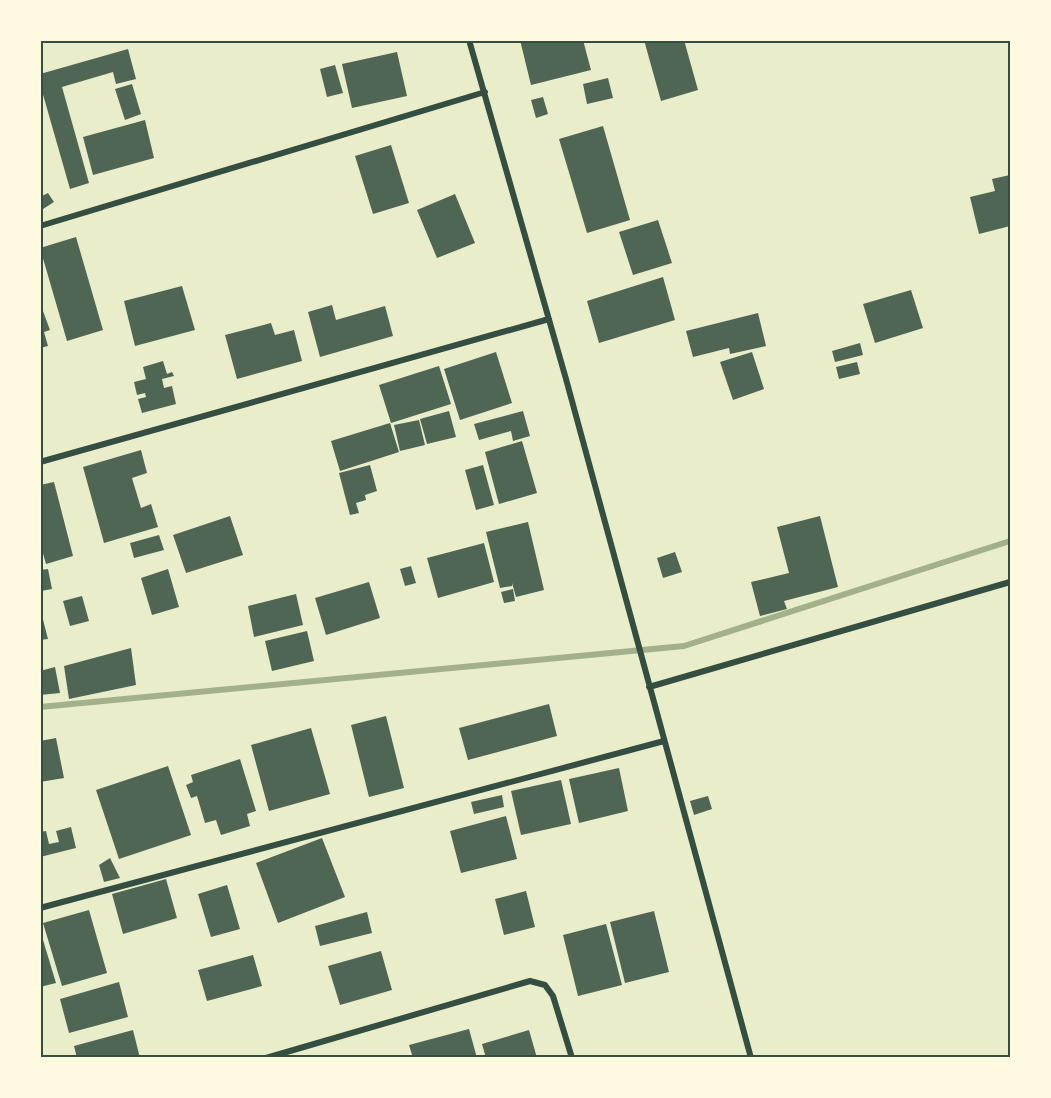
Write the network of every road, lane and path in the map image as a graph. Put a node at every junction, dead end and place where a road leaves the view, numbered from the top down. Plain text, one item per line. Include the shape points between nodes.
1 (469, 40) edge
2 (485, 92) junction
3 (40, 226) edge
4 (549, 319) junction
5 (40, 462) edge
6 (1011, 582) edge
7 (649, 687) junction
8 (664, 741) junction
9 (40, 908) edge
10 (266, 1058) edge
11 (572, 1058) edge
12 (751, 1058) edge

1 - 2 street
2 - 3 street
2 - 4 street
4 - 5 street
4 - 7 street
6 - 7 street
7 - 8 street
8 - 9 street
8 - 12 street
10 - 11 street via 530,981 545,985 553,996

